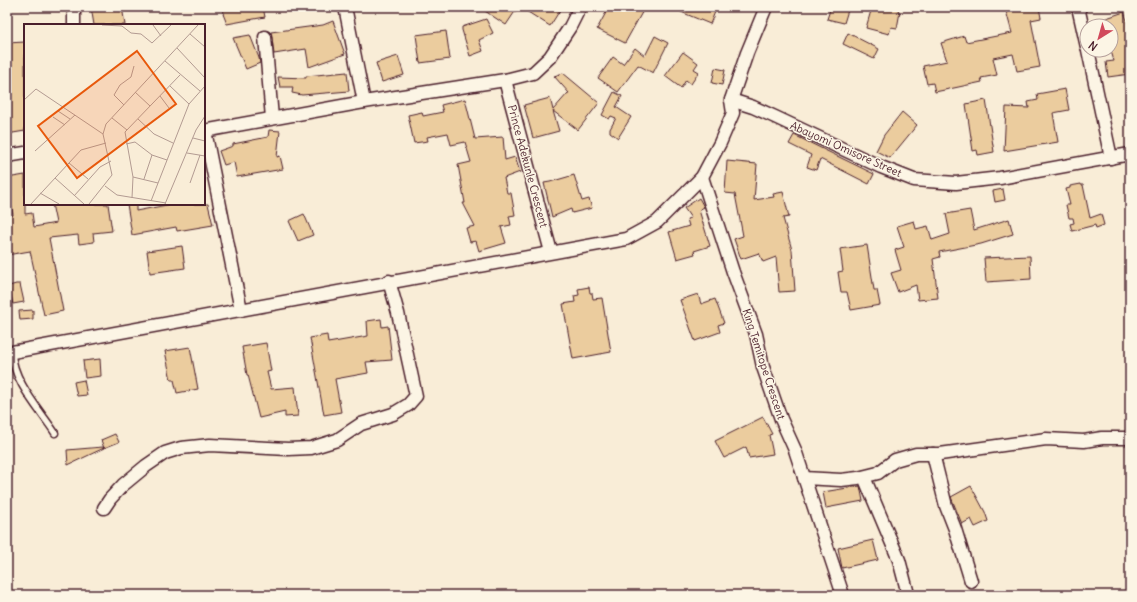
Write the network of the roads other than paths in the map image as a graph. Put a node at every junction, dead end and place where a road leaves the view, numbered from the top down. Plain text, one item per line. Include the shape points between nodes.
1 (345, 7) edge
2 (580, 7) edge
3 (766, 7) edge
4 (1078, 7) edge
5 (74, 8) dead end
6 (1080, 18) edge
7 (74, 24) edge
8 (265, 38) dead end
9 (1089, 58) edge
10 (506, 80) junction
11 (731, 100) junction
12 (364, 102) junction
13 (272, 118) junction
14 (205, 131) edge
15 (205, 136) edge
16 (24, 153) edge
17 (1130, 154) edge
18 (7, 156) edge
19 (1111, 158) junction
20 (702, 177) junction
21 (551, 252) junction
22 (389, 281) junction
23 (241, 310) junction
24 (10, 352) edge
25 (55, 433) dead end
26 (1130, 438) edge
27 (933, 454) junction
28 (864, 477) junction
29 (804, 478) junction
30 (104, 508) dead end
31 (971, 581) dead end
32 (843, 595) edge
33 (903, 595) edge

1 - 12 street
2 - 10 street via 550,57 533,73
3 - 11 street
4 - 6 street
5 - 7 street
8 - 13 street
9 - 19 street
10 - 12 street
10 - 21 street, Prince Adekunle Crescent
11 - 19 street, Abayomi Omisore Street via 753,107 914,180 956,183 1000,178
11 - 20 street via 733,113
12 - 13 street
13 - 14 street
15 - 23 street
16 - 18 street
17 - 19 street, Abayomi Omisore Street
20 - 21 street via 657,222 626,239
20 - 29 street, King Temitope Crescent via 756,334 763,367
21 - 22 street
22 - 23 street
22 - 30 street via 416,396 408,405 393,414 361,424 337,440 312,448 210,445 181,448 165,453 123,485
23 - 24 street
24 - 25 lane via 26,391
26 - 27 street via 1084,441 1046,438 984,449
27 - 28 street via 916,454 894,460 878,474
27 - 31 street via 946,506
28 - 29 street via 841,480
28 - 33 street via 899,560 908,594
29 - 32 street, King Temitope Crescent

